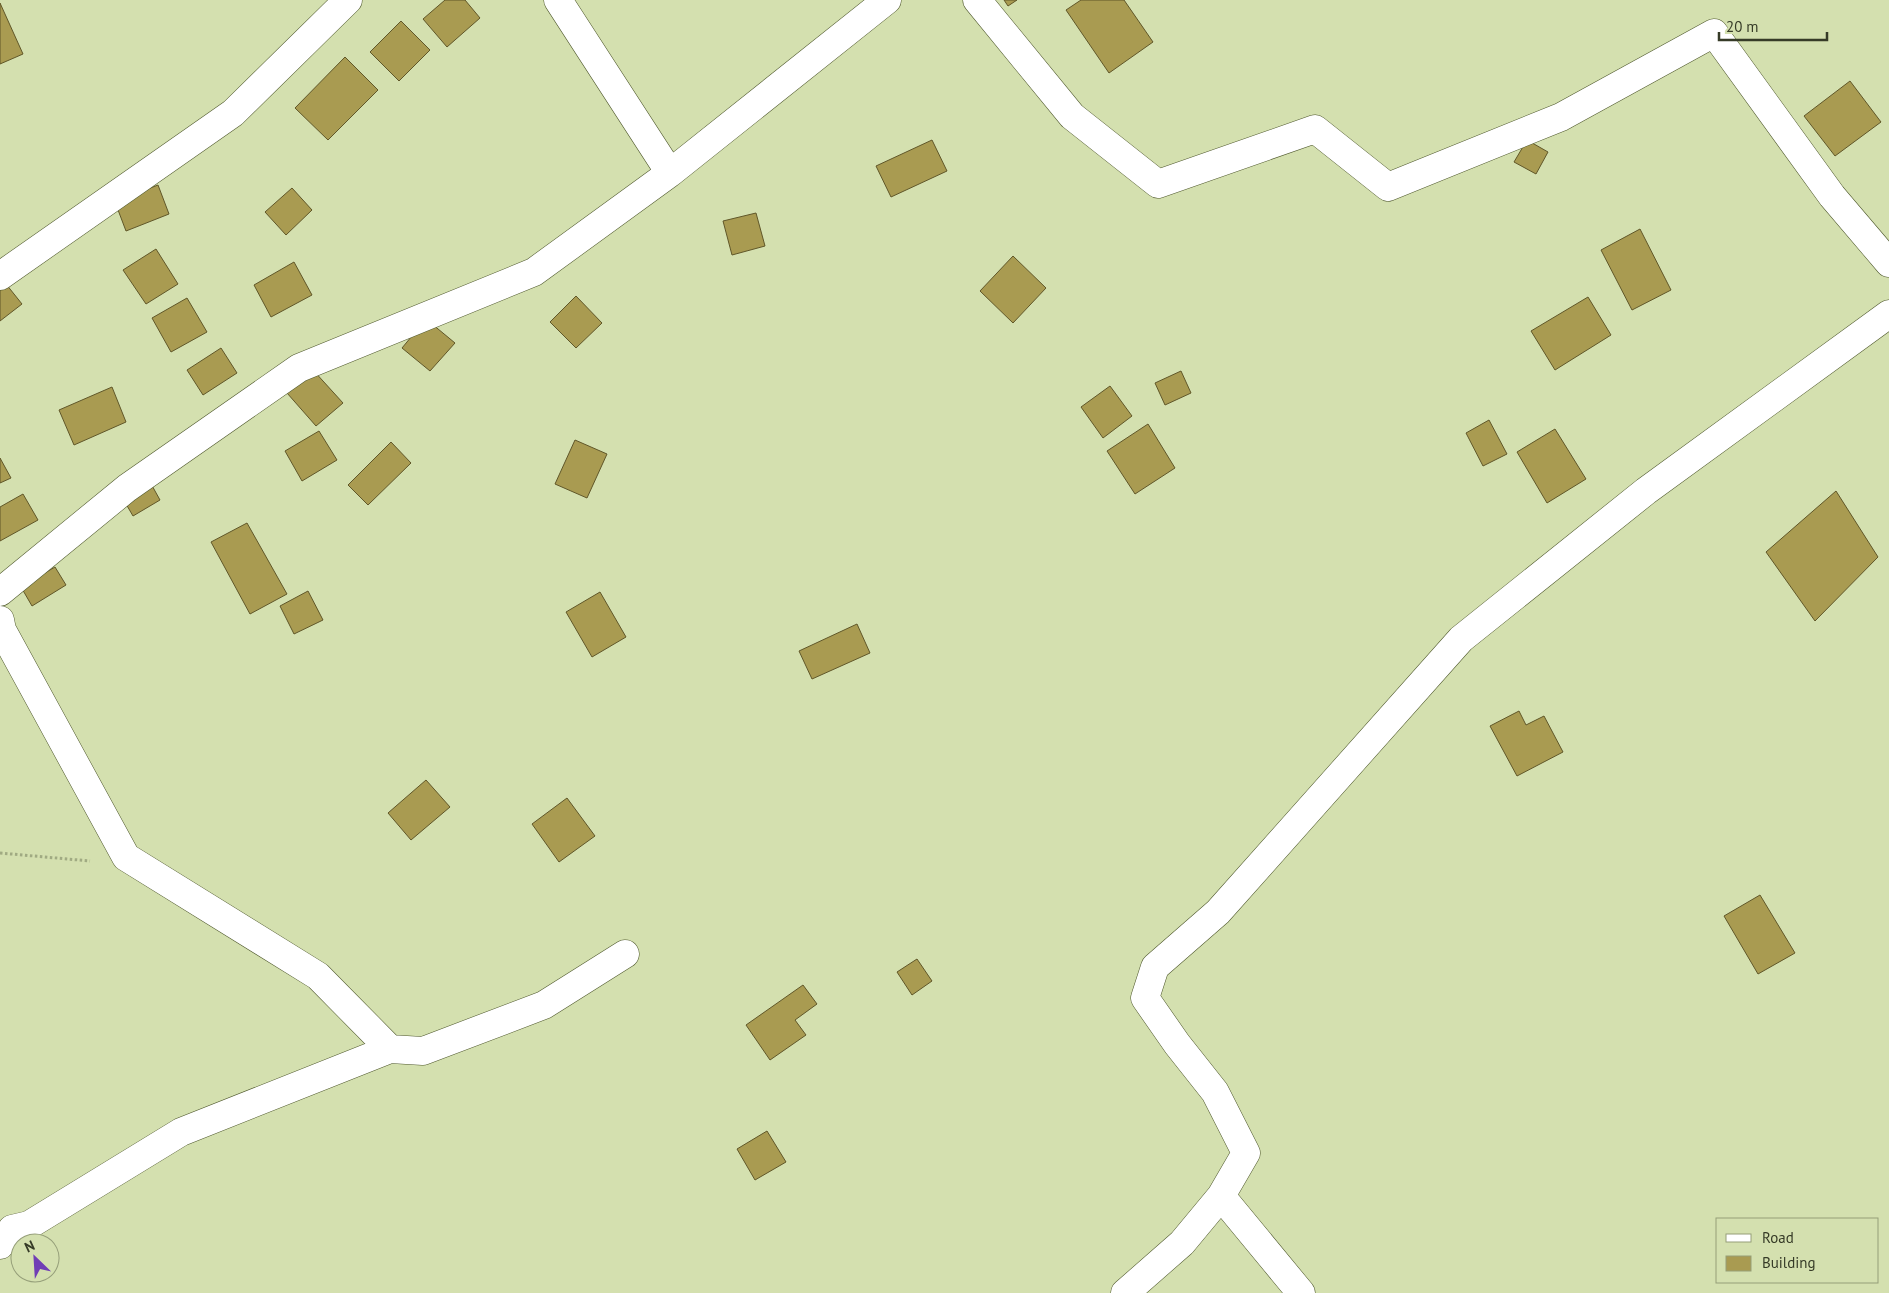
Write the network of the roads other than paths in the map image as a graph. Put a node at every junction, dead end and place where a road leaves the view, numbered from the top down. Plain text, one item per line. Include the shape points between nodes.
1 (348, 0) edge
2 (558, 0) edge
3 (887, 0) edge
4 (977, 0) edge
5 (670, 173) junction
6 (1889, 263) edge
7 (0, 276) edge
8 (1889, 314) edge
9 (0, 592) edge
10 (0, 620) edge
11 (625, 954) dead end
12 (390, 1049) junction
13 (1221, 1196) junction
14 (0, 1245) edge
15 (1125, 1293) edge
16 (1300, 1293) edge

1 - 7 street via 233,113
2 - 5 street
3 - 5 street
4 - 6 street via 1072,116 1158,184 1315,129 1388,187 1561,117 1714,33 1832,196
5 - 9 street via 534,272 299,368 127,488
8 - 13 street via 1646,491 1461,639 1218,912 1154,968 1145,998 1215,1092 1246,1153
10 - 12 street via 2,630 126,857 318,976
11 - 12 street via 544,1005 422,1051
12 - 14 street via 181,1132 29,1224 12,1229
13 - 15 street via 1182,1243
13 - 16 street

